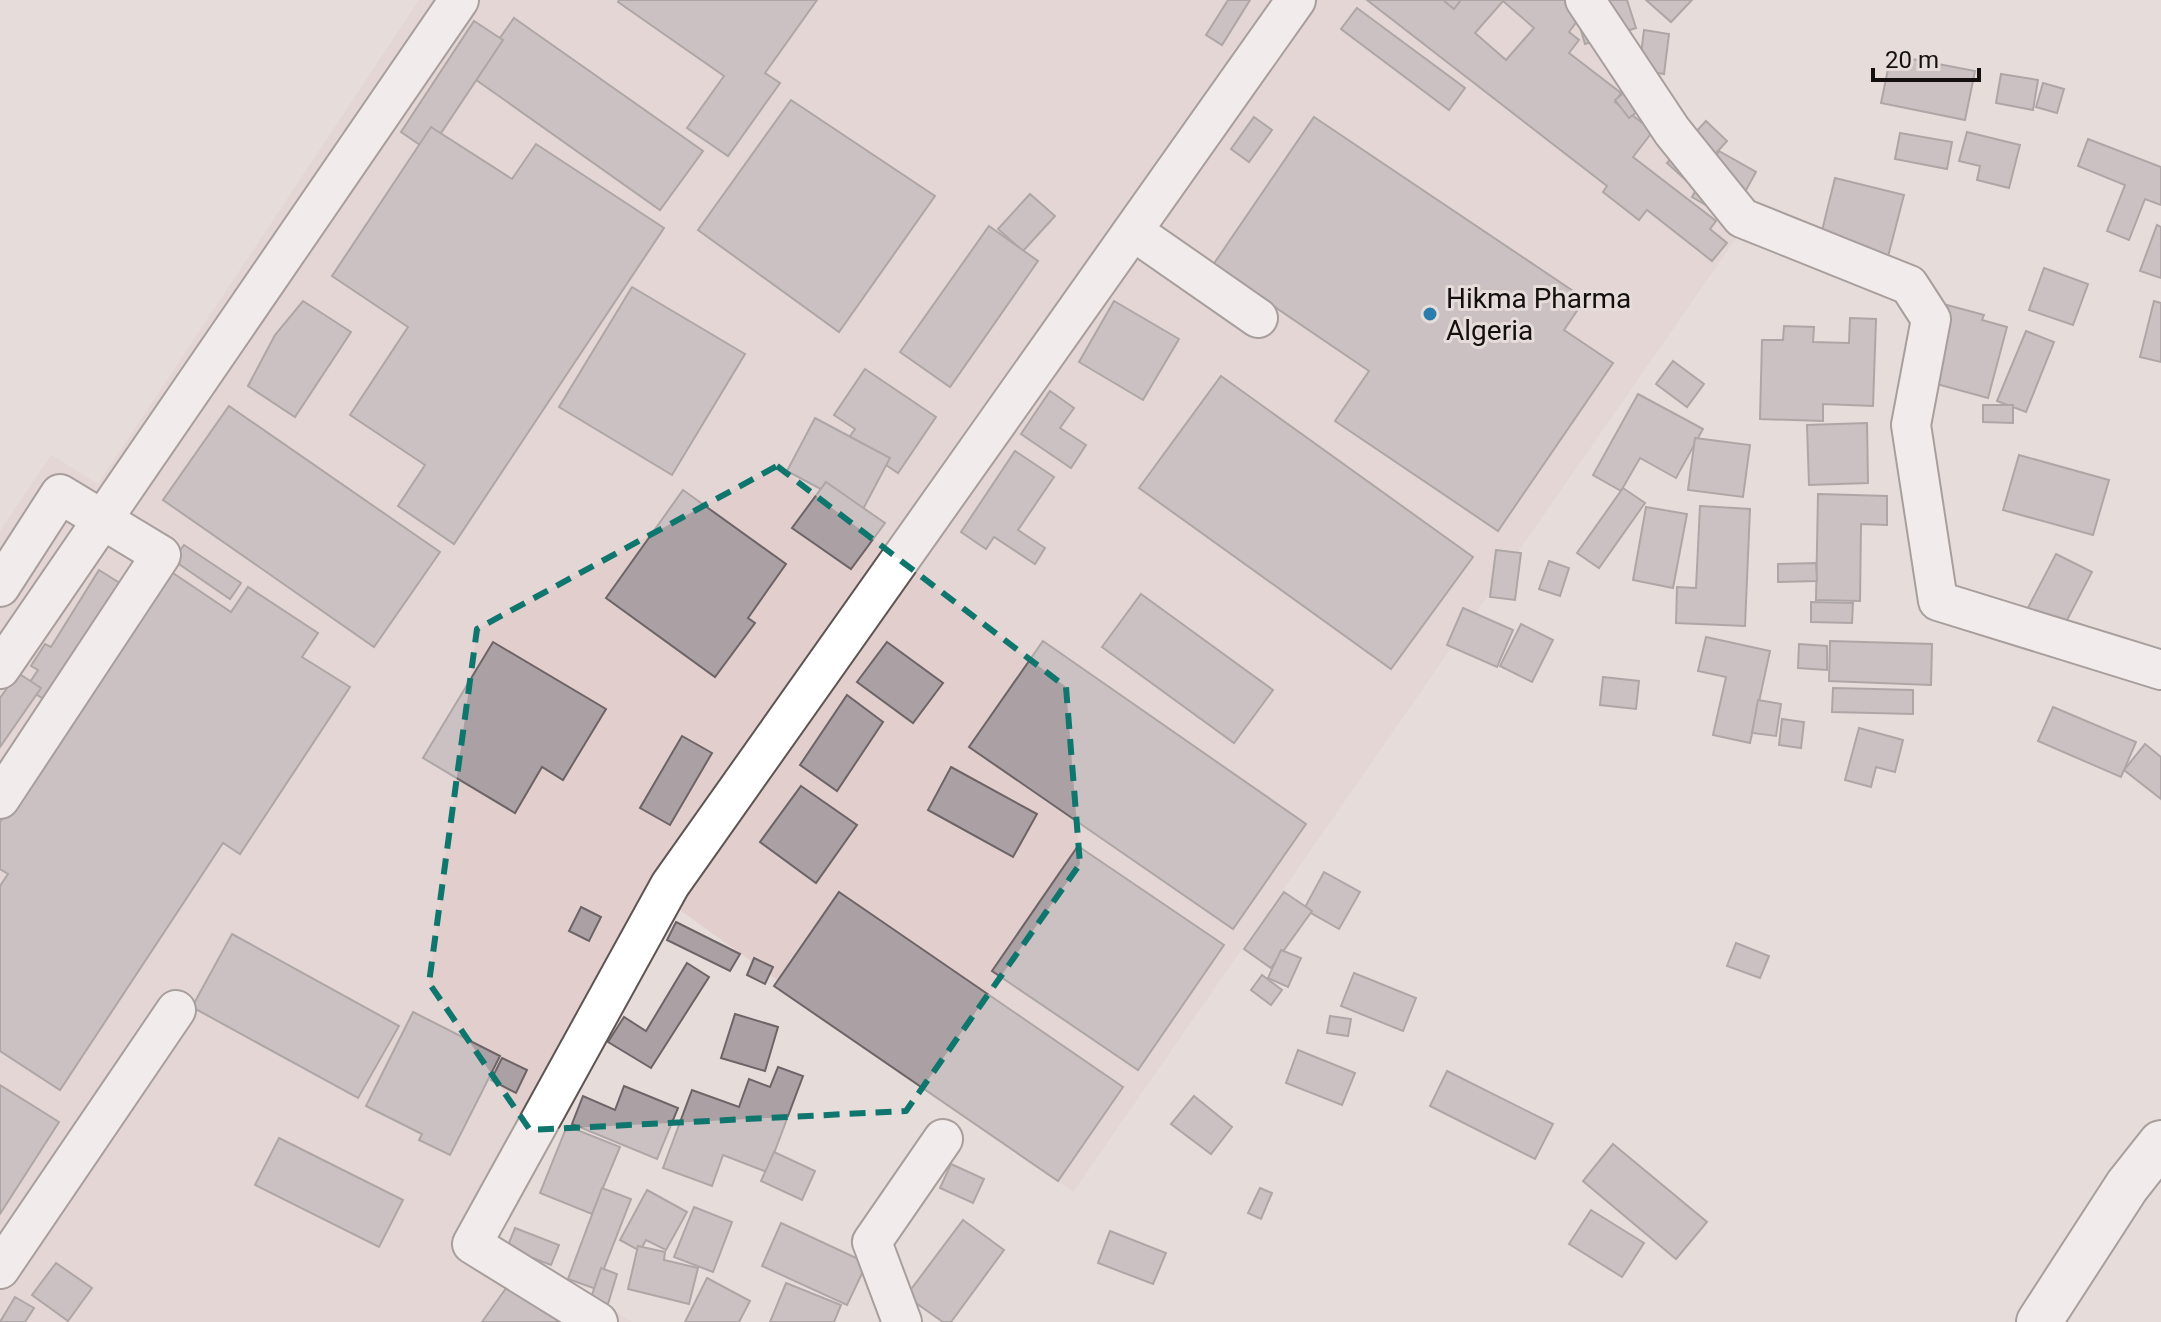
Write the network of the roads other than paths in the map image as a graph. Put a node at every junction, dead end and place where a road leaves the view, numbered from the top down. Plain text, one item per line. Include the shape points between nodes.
1 (459, 0) edge
2 (1296, 0) edge
3 (1585, 0) edge
4 (1133, 231) junction
5 (1258, 318) dead end
6 (101, 520) junction
7 (0, 587) edge
8 (1, 666) edge
9 (2161, 670) edge
10 (0, 799) edge
11 (176, 1010) dead end
12 (943, 1139) dead end
13 (2161, 1143) edge
14 (0, 1269) edge
15 (598, 1322) edge
16 (902, 1322) edge
17 (2039, 1322) edge

1 - 6 street
2 - 4 street
3 - 9 street via 1672,131 1742,218 1909,285 1931,319 1911,425 1938,601
4 - 5 street
4 - 15 street via 670,885 472,1244
6 - 7 street via 60,494
6 - 8 street
6 - 10 street via 161,555
11 - 14 street
12 - 16 street via 872,1242
13 - 17 main road

